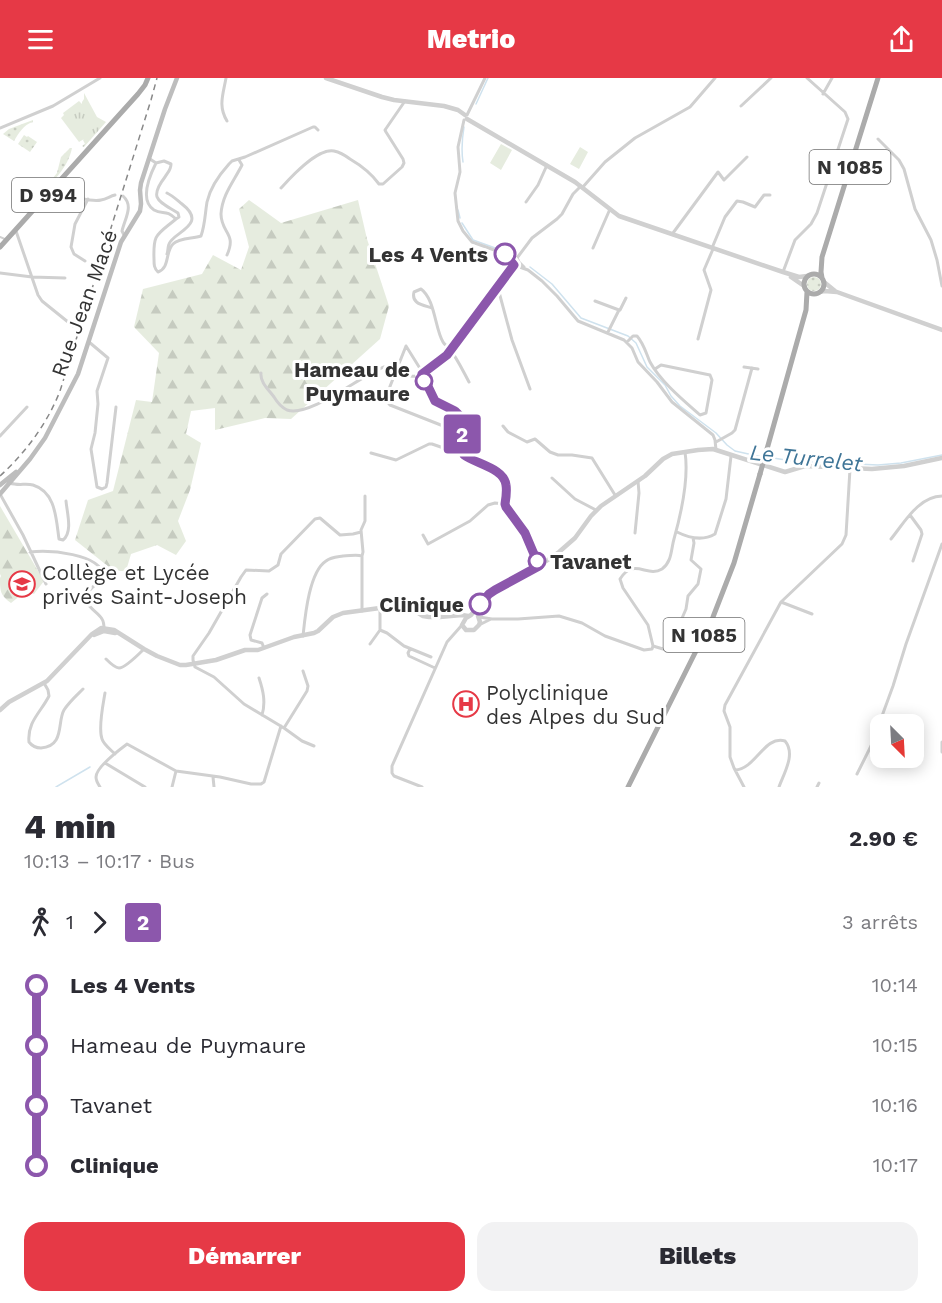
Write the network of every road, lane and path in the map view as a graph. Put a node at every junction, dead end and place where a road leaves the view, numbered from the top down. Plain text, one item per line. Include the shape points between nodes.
1 (100, 78) edge
2 (148, 78) edge
3 (177, 78) edge
4 (226, 78) edge
5 (326, 78) edge
6 (485, 78) edge
7 (715, 78) edge
8 (771, 78) edge
9 (807, 78) edge
10 (832, 78) edge
11 (878, 78) edge
12 (823, 94) junction
13 (405, 101) junction
14 (741, 106) dead end
15 (465, 117) junction
16 (226, 121) dead end
17 (0, 128) edge
18 (318, 129) dead end
19 (878, 139) dead end
20 (747, 157) dead end
21 (148, 159) junction
22 (239, 159) junction
23 (156, 163) junction
24 (547, 165) junction
25 (145, 169) junction
26 (152, 172) junction
27 (582, 187) junction
28 (281, 188) dead end
29 (51, 191) junction
30 (166, 193) dead end
31 (116, 195) dead end
32 (770, 195) dead end
33 (123, 196) dead end
34 (88, 199) junction
35 (526, 202) dead end
36 (610, 209) junction
37 (176, 219) junction
38 (15, 230) junction
39 (673, 233) junction
40 (124, 235) junction
41 (0, 237) edge
42 (7, 240) junction
43 (0, 247) edge
44 (593, 248) dead end
45 (712, 248) junction
46 (227, 255) dead end
47 (167, 256) junction
48 (822, 257) junction
49 (85, 261) dead end
50 (515, 262) junction
51 (0, 273) edge
52 (783, 273) junction
53 (810, 275) junction
54 (32, 277) junction
55 (65, 278) dead end
56 (823, 280) junction
57 (804, 286) junction
58 (942, 286) edge
59 (496, 289) junction
60 (807, 292) junction
61 (837, 292) junction
62 (818, 293) junction
63 (626, 298) dead end
64 (595, 301) dead end
65 (432, 308) junction
66 (619, 310) junction
67 (806, 310) junction
68 (73, 327) dead end
69 (609, 330) junction
70 (942, 330) edge
71 (698, 339) dead end
72 (628, 341) junction
73 (89, 342) junction
74 (451, 351) junction
75 (744, 366) dead end
76 (752, 368) junction
77 (396, 369) junction
78 (655, 369) junction
79 (758, 369) dead end
80 (261, 373) dead end
81 (422, 374) junction
82 (469, 382) dead end
83 (530, 389) dead end
84 (116, 406) dead end
85 (27, 407) dead end
86 (503, 426) dead end
87 (462, 433) junction
88 (0, 436) edge
89 (716, 442) junction
90 (716, 450) junction
91 (685, 452) junction
92 (371, 453) dead end
93 (464, 455) junction
94 (731, 456) junction
95 (942, 459) edge
96 (25, 464) junction
97 (850, 468) junction
98 (552, 478) dead end
99 (8, 481) junction
100 (638, 481) junction
101 (0, 485) edge
102 (0, 494) edge
103 (615, 495) junction
104 (942, 495) edge
105 (365, 496) dead end
106 (66, 501) dead end
107 (505, 504) junction
108 (596, 510) junction
109 (910, 516) junction
110 (361, 532) junction
111 (676, 532) junction
112 (635, 533) dead end
113 (423, 535) dead end
114 (693, 538) junction
115 (891, 539) dead end
116 (942, 544) edge
117 (30, 552) junction
118 (362, 556) junction
119 (913, 561) dead end
120 (539, 566) junction
121 (46, 585) dead end
122 (267, 594) dead end
123 (782, 602) junction
124 (480, 604) junction
125 (380, 608) junction
126 (362, 611) junction
127 (812, 614) dead end
128 (470, 615) junction
129 (455, 616) junction
130 (478, 617) junction
131 (492, 619) junction
132 (462, 624) junction
133 (479, 625) junction
134 (104, 630) junction
135 (380, 630) junction
136 (466, 630) junction
137 (453, 634) junction
138 (303, 636) junction
139 (370, 644) dead end
140 (264, 648) junction
141 (652, 648) junction
142 (144, 649) junction
143 (410, 649) junction
144 (431, 657) dead end
145 (106, 659) dead end
146 (194, 664) junction
147 (436, 669) junction
148 (303, 671) dead end
149 (259, 678) dead end
150 (44, 683) junction
151 (83, 688) dead end
152 (105, 693) dead end
153 (0, 710) edge
154 (262, 715) junction
155 (283, 727) junction
156 (942, 742) edge
157 (314, 746) dead end
158 (942, 752) edge
159 (115, 754) junction
160 (105, 763) junction
161 (735, 770) junction
162 (176, 771) junction
163 (857, 774) dead end
164 (213, 777) junction
165 (416, 786) edge
166 (100, 787) edge
167 (145, 787) edge
168 (172, 787) edge
169 (214, 787) edge
170 (422, 787) edge
171 (628, 787) edge
172 (744, 787) edge
173 (779, 787) edge

1 - 17 street via 48,109
2 - 29 main road, D 994
3 - 21 main road, Rue Jean Macé
4 - 16 street via 221,105
5 - 13 street
6 - 15 street
7 - 27 street via 690,107 635,138
8 - 14 street
9 - 12 street
10 - 12 street
11 - 48 main road, N 1085
12 - 52 street via 845,112 848,123 815,219 795,240
13 - 15 street via 444,106
13 - 28 street via 385,130 404,165 383,184 362,166 327,151 298,169
15 - 24 street
15 - 50 street via 458,147 458,221 472,242
18 - 22 street via 313,127
19 - 58 street via 904,169 915,209 931,240
20 - 39 street via 724,180 718,172
21 - 23 street
21 - 25 main road, Rue Jean Macé
22 - 46 street via 242,165 221,212 231,244
22 - 47 street via 229,164 214,186 201,236 176,242
23 - 26 street
23 - 37 street via 171,164 155,196 178,213
24 - 27 street
24 - 35 street
25 - 26 street
25 - 40 main road, Rue Jean Macé via 140,210
26 - 37 street via 146,190 150,206
27 - 36 street
27 - 50 street via 573,194 562,214 532,238
29 - 34 street
29 - 38 main road, D 994
30 - 47 street via 188,209 191,217 187,229 170,241
31 - 34 street via 99,201
32 - 45 street via 764,195 755,207 737,201 725,217
33 - 40 street via 129,205
34 - 49 street via 75,224 71,247
36 - 39 street via 634,222
36 - 44 street
37 - 47 street via 155,238 156,271 165,267
38 - 42 main road, D 994
38 - 54 street
39 - 45 street
40 - 73 main road, Rue Jean Macé
41 - 42 street
42 - 43 main road, D 994
45 - 52 street
45 - 71 street via 704,270 711,290
48 - 53 main road, N 1085
48 - 56 main road, N 1085
50 - 59 street
50 - 69 street via 549,287 578,321
51 - 54 street
52 - 53 street
52 - 57 street
53 - 56 main road via 818,274
53 - 57 main road
54 - 55 street
54 - 68 street via 42,301
56 - 61 street
56 - 62 main road
57 - 60 main road
59 - 74 street
59 - 83 street
60 - 62 main road
60 - 67 main road, N 1085
61 - 62 street
61 - 70 street
62 - 67 main road, N 1085
63 - 66 street
64 - 66 street
65 - 65 street via 425,291 414,292 416,303
65 - 74 street via 442,340
66 - 69 street
67 - 171 main road, N 1085, bridge via 734,562 713,617
69 - 72 street
72 - 78 street via 637,336
72 - 89 street via 638,362 672,402 713,435
73 - 84 street via 108,358 97,391 91,448 99,488 107,483
73 - 96 main road, Rue Jean Macé via 62,406
74 - 81 street
74 - 82 street
75 - 76 street
76 - 79 street
76 - 89 street via 735,430
77 - 80 street via 380,368 311,406 294,410 281,406 263,383
77 - 81 street via 414,376
77 - 81 street via 406,346
77 - 87 street via 385,399 390,405
78 - 78 street via 700,415 706,413 710,375 661,365
81 - 87 street via 435,401 458,413
85 - 88 street
86 - 103 street via 527,442 535,439 558,455 592,458
87 - 93 street
89 - 90 street
90 - 91 street
90 - 94 street
91 - 100 street via 663,459
91 - 111 street
92 - 93 street via 396,460 432,444
93 - 107 street via 502,475 506,483
94 - 97 street via 785,472 806,466
94 - 114 street via 726,499 715,534
95 - 97 street via 904,466
96 - 99 main road, Rue Jean Macé
96 - 99 main road, Rue Jean Macé
97 - 123 street via 843,544
98 - 108 street via 575,499
99 - 101 main road, Rue Jean Macé
99 - 102 main road, Rue Jean Macé
99 - 106 street via 31,484 48,495 59,539 63,540 68,533
100 - 103 street
100 - 112 street
102 - 117 street
103 - 108 street
104 - 109 street via 930,498
105 - 110 street
107 - 113 street via 488,505 470,521 428,544
107 - 120 street via 525,533
108 - 120 street via 575,538
109 - 115 street
109 - 119 street via 922,534
110 - 118 street
110 - 146 street via 340,535 318,518 281,554 278,565 269,571 246,570 193,656
111 - 114 street
111 - 141 street via 664,567 654,571 633,568 620,579 648,625
114 - 141 street via 691,560 701,569 698,584 688,596 670,646
116 - 163 street via 871,746
117 - 121 street
117 - 134 street via 84,557 98,564 103,579 87,598 88,606 101,617
118 - 126 street
118 - 138 street via 330,558 316,571
120 - 124 street via 495,590
122 - 140 street via 262,598 249,638 262,643
123 - 127 street
123 - 161 street via 725,705
124 - 128 street
124 - 130 street
125 - 126 street
125 - 129 street via 400,604 429,617
125 - 135 street
126 - 138 street via 338,614 318,631
128 - 129 street
128 - 130 street
128 - 132 street
129 - 132 street
130 - 131 street
130 - 133 street
131 - 133 street
131 - 141 street via 559,616 644,650
132 - 136 street
132 - 137 street
133 - 136 street
134 - 142 street via 114,630
134 - 150 street via 96,631
135 - 139 street
135 - 143 street
136 - 137 street
137 - 147 street
138 - 140 street
140 - 146 street
142 - 145 street via 121,668
142 - 146 street via 180,665
143 - 144 street
143 - 147 street via 409,657
146 - 154 street
147 - 165 street via 392,766 394,776
148 - 155 street via 307,691
149 - 154 street via 265,706
150 - 151 street via 49,696 29,730 29,742 38,748 57,738 63,712
150 - 153 street
152 - 159 street via 102,738
154 - 155 street
155 - 157 street
155 - 164 street via 263,783
156 - 158 street
159 - 160 street
159 - 162 street via 130,745
160 - 166 street via 96,776
160 - 167 street
161 - 172 street
161 - 173 street via 748,765 775,740 784,741 790,748 790,757
162 - 164 street
162 - 168 street
164 - 169 street
165 - 170 street

